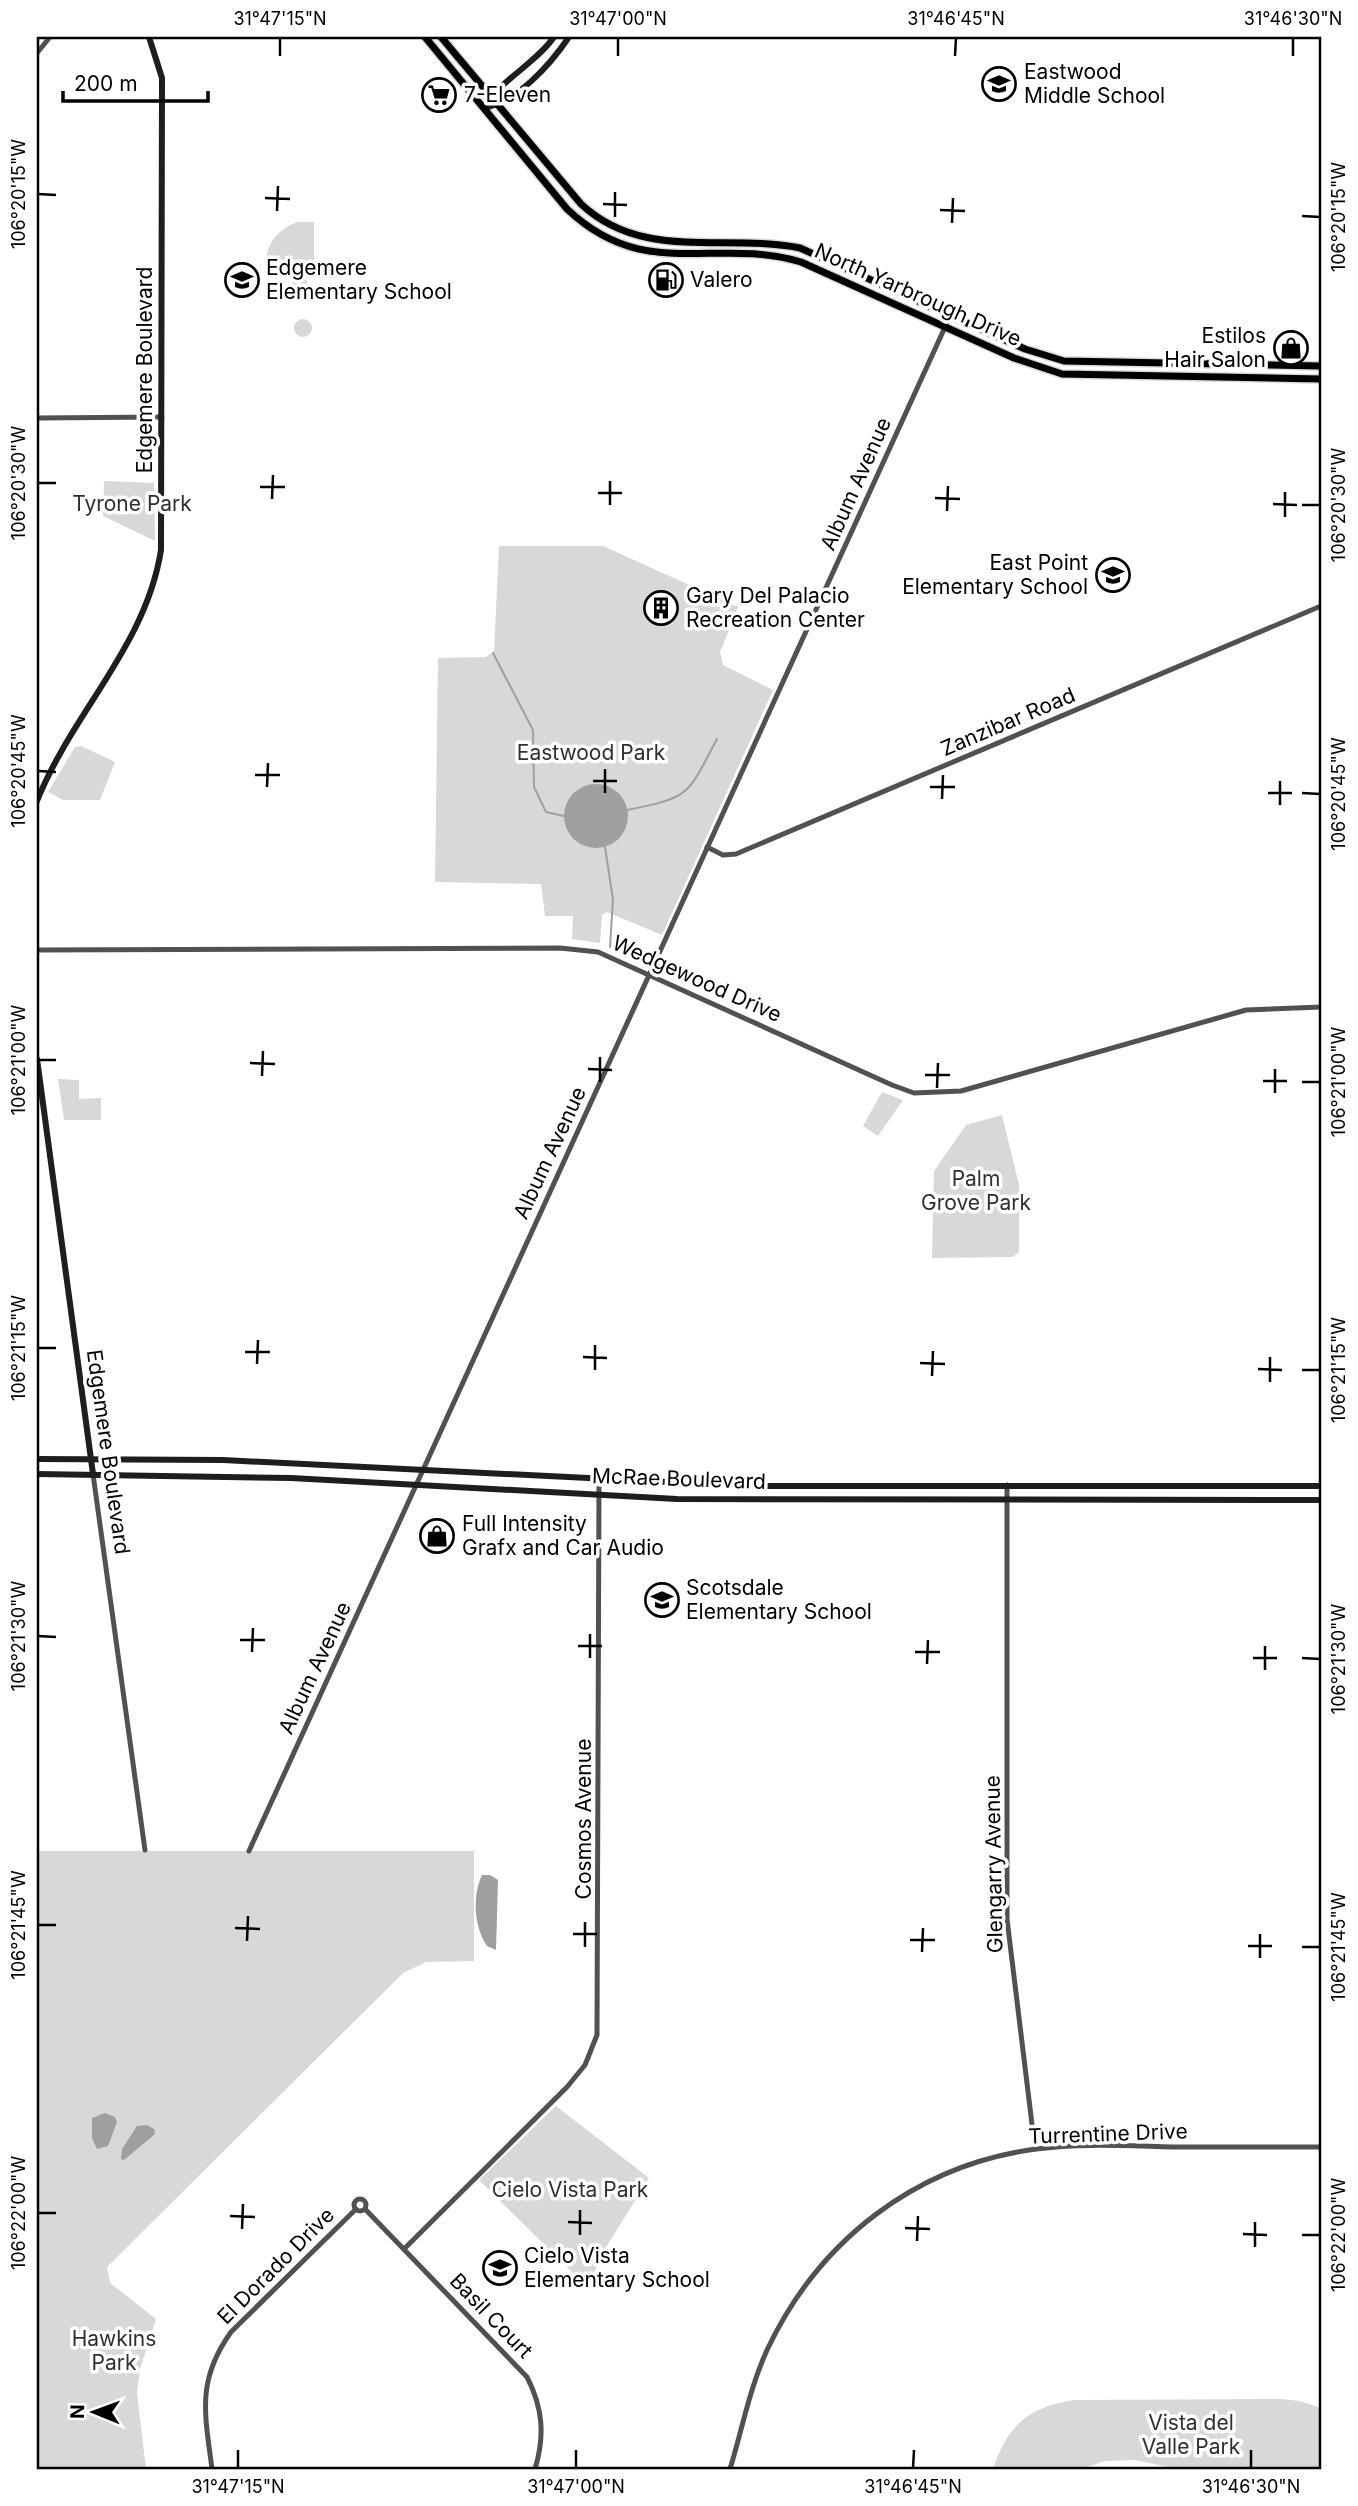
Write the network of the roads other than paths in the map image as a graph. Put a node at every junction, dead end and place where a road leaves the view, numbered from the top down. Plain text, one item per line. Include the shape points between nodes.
1 (50, 37) edge
2 (149, 37) edge
3 (425, 37) edge
4 (441, 37) edge
5 (554, 37) edge
6 (569, 37) edge
7 (37, 53) edge
8 (490, 97) junction
9 (497, 105) junction
10 (484, 108) junction
11 (586, 210) junction
12 (577, 218) junction
13 (788, 246) junction
14 (785, 258) junction
15 (889, 287) junction
16 (884, 298) junction
17 (951, 314) junction
18 (946, 326) junction
19 (1321, 366) edge
20 (1321, 379) edge
21 (162, 417) junction
22 (37, 418) edge
23 (1321, 606) edge
24 (37, 801) edge
25 (707, 847) junction
26 (37, 950) edge
27 (650, 975) junction
28 (1321, 1007) edge
29 (37, 1059) edge
30 (92, 1459) junction
31 (37, 1460) edge
32 (422, 1471) junction
33 (37, 1474) edge
34 (93, 1474) junction
35 (486, 1474) junction
36 (599, 1480) junction
37 (415, 1485) junction
38 (1007, 1485) junction
39 (1321, 1486) edge
40 (484, 1488) junction
41 (599, 1494) junction
42 (1007, 1500) junction
43 (1321, 1500) edge
44 (145, 1850) dead end
45 (249, 1851) dead end
46 (1321, 2147) edge
47 (1035, 2149) junction
48 (356, 2209) junction
49 (365, 2209) junction
50 (404, 2249) junction
51 (212, 2469) edge
52 (535, 2469) edge
53 (730, 2469) edge

1 - 7 street
2 - 21 main road, Edgemere Boulevard via 162,78
3 - 10 main road, North Yarbrough Drive
4 - 8 main road, North Yarbrough Drive
5 - 8 main road
6 - 9 main road via 544,68
8 - 9 main road, North Yarbrough Drive
8 - 10 main road
9 - 10 main road
9 - 11 main road, North Yarbrough Drive
10 - 12 main road, North Yarbrough Drive
11 - 12 main road
11 - 13 main road, North Yarbrough Drive via 614,229 646,239
12 - 14 main road, North Yarbrough Drive via 614,242 648,253
13 - 14 main road
13 - 15 main road, North Yarbrough Drive
14 - 16 main road, North Yarbrough Drive
15 - 16 main road
15 - 17 main road, North Yarbrough Drive
16 - 18 main road, North Yarbrough Drive
17 - 18 street, Album Avenue
17 - 19 main road, North Yarbrough Drive via 1025,349 1064,361
18 - 20 main road, North Yarbrough Drive via 1023,362 1072,376
18 - 25 street, Album Avenue
21 - 22 street
21 - 24 main road, Edgemere Boulevard via 162,534 150,597 138,627
23 - 25 street, Zanzibar Road via 736,854 723,855
25 - 27 street, Album Avenue
26 - 27 street, Wedgewood Drive via 568,948 608,955
27 - 28 street, Wedgewood Drive via 892,1085 935,1094 973,1088 1246,1010
27 - 32 street, Album Avenue
29 - 30 main road, Edgemere Boulevard
30 - 31 main road, McRae Boulevard
30 - 32 main road, McRae Boulevard via 223,1460
30 - 34 main road, Edgemere Boulevard
32 - 35 main road, McRae Boulevard
32 - 37 street, Album Avenue
33 - 34 main road, McRae Boulevard
34 - 37 main road, McRae Boulevard
34 - 44 street, Edgemere Boulevard
35 - 36 main road, McRae Boulevard
35 - 40 main road
36 - 38 main road, McRae Boulevard via 748,1486
36 - 41 street, Cosmos Avenue
37 - 40 main road, McRae Boulevard
37 - 45 street, Album Avenue
38 - 39 main road, McRae Boulevard
38 - 42 street, Glengarry Avenue
40 - 41 main road, McRae Boulevard
41 - 42 main road, McRae Boulevard via 725,1500
41 - 50 street, Cosmos Avenue via 597,2035 589,2059 575,2079
42 - 43 main road, McRae Boulevard
42 - 47 street, Glengarry Avenue via 1008,1933
46 - 47 street, Turrentine Drive
47 - 53 street, Turrentine Drive via 986,2158 930,2179 873,2215 840,2245 798,2298 767,2350
48 - 49 street
48 - 49 street via 354,2202 360,2198 366,2202
48 - 51 street, El Dorado Drive via 222,2345 205,2388
49 - 50 street, Basil Court
50 - 52 street, Basil Court via 527,2377 542,2426

